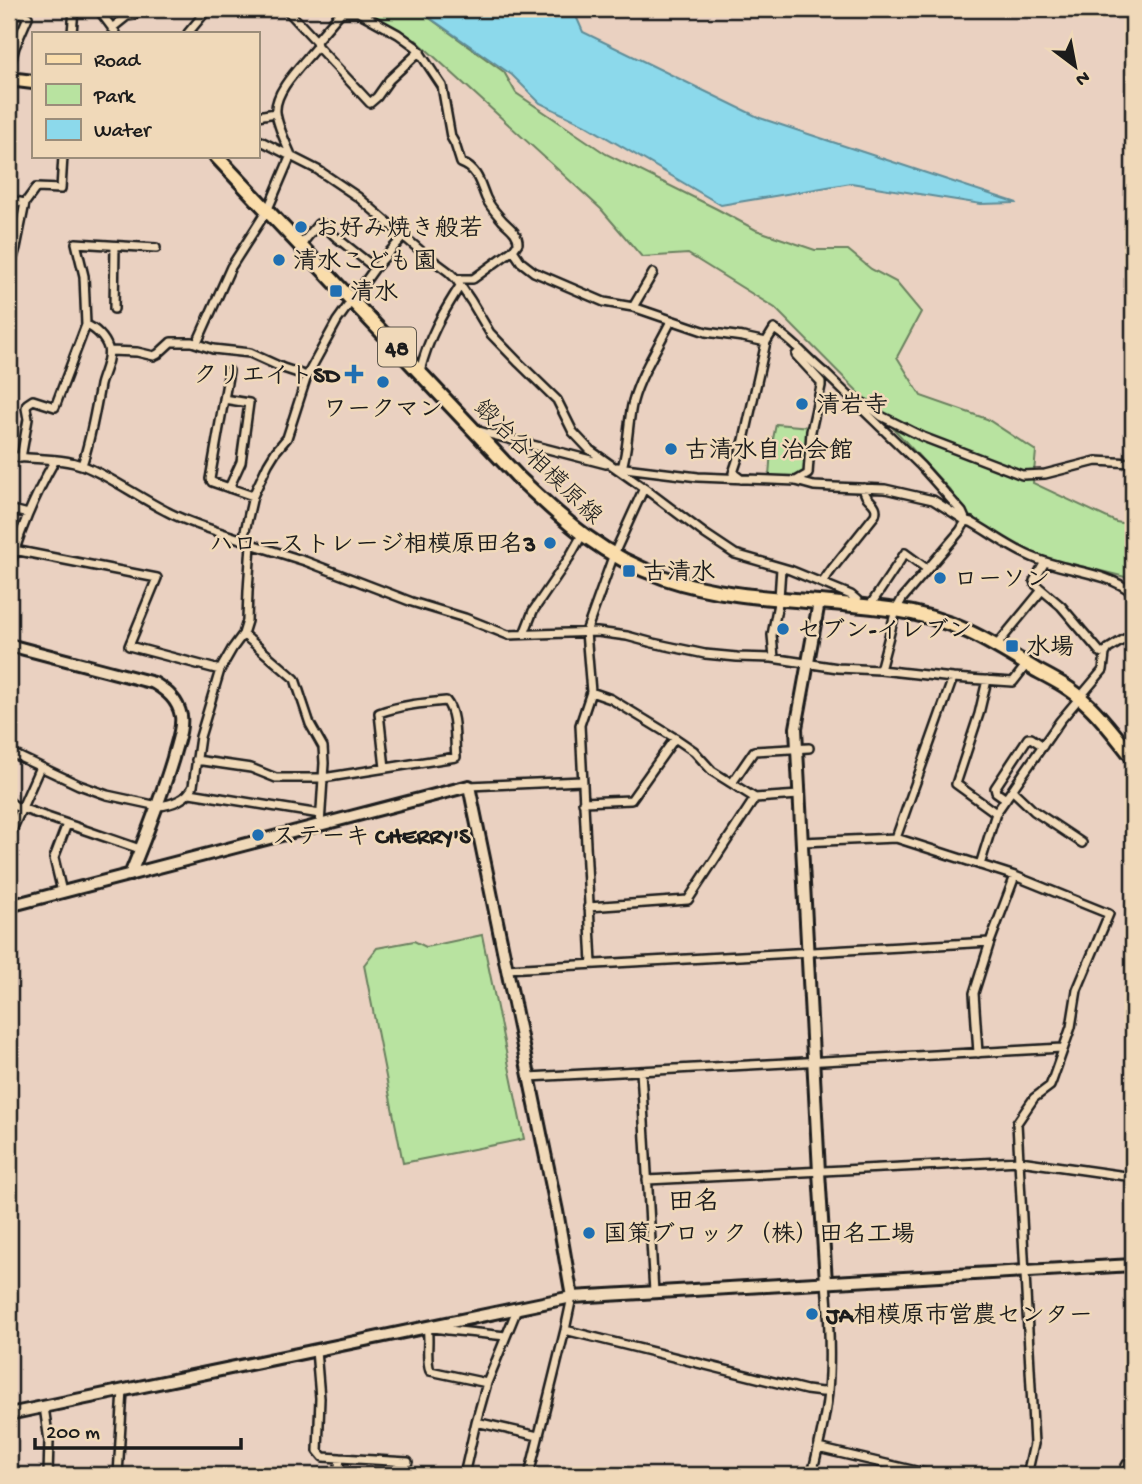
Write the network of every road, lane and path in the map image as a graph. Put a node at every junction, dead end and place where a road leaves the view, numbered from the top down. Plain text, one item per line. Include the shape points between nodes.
1 (12, 9) edge
2 (74, 9) edge
3 (99, 9) edge
4 (140, 9) edge
5 (208, 9) edge
6 (286, 9) edge
7 (114, 30) edge
8 (72, 32) edge
9 (189, 32) edge
10 (316, 43) junction
11 (420, 51) junction
12 (9, 69) edge
13 (9, 79) edge
14 (32, 82) edge
15 (276, 113) junction
16 (259, 116) edge
17 (259, 140) edge
18 (291, 155) junction
19 (62, 158) edge
20 (218, 158) edge
21 (9, 200) edge
22 (25, 203) junction
23 (268, 209) junction
24 (404, 236) junction
25 (301, 245) junction
26 (115, 246) junction
27 (156, 248) dead end
28 (513, 250) junction
29 (11, 258) edge
30 (375, 268) junction
31 (9, 272) edge
32 (653, 273) dead end
33 (458, 283) junction
34 (353, 300) junction
35 (633, 307) junction
36 (114, 309) dead end
37 (671, 321) junction
38 (86, 325) junction
39 (766, 342) junction
40 (197, 343) junction
41 (109, 351) junction
42 (800, 351) junction
43 (229, 371) dead end
44 (420, 371) junction
45 (307, 376) junction
46 (224, 398) junction
47 (853, 402) junction
48 (474, 430) junction
49 (9, 456) edge
50 (21, 458) junction
51 (55, 460) junction
52 (1133, 463) edge
53 (82, 465) junction
54 (610, 465) junction
55 (622, 470) junction
56 (742, 480) junction
57 (796, 481) junction
58 (229, 488) junction
59 (644, 488) junction
60 (864, 488) junction
61 (253, 496) junction
62 (9, 509) edge
63 (28, 514) junction
64 (966, 521) junction
65 (582, 535) junction
66 (243, 540) junction
67 (251, 544) junction
68 (14, 550) junction
69 (614, 554) junction
70 (1045, 562) junction
71 (781, 568) junction
72 (9, 569) edge
73 (927, 569) junction
74 (822, 583) junction
75 (1042, 590) junction
76 (1133, 593) edge
77 (779, 598) junction
78 (820, 602) junction
79 (865, 606) junction
80 (896, 610) junction
81 (586, 632) junction
82 (243, 634) junction
83 (1133, 634) edge
84 (524, 635) junction
85 (9, 645) edge
86 (996, 646) junction
87 (1105, 654) junction
88 (774, 658) junction
89 (808, 663) junction
90 (1027, 664) junction
91 (220, 670) junction
92 (880, 670) junction
93 (953, 678) junction
94 (988, 680) junction
95 (591, 692) junction
96 (1081, 698) junction
97 (676, 738) junction
98 (1043, 746) junction
99 (809, 748) dead end
100 (797, 749) junction
101 (9, 752) edge
102 (1133, 758) edge
103 (196, 760) junction
104 (40, 766) junction
105 (385, 768) junction
106 (323, 778) junction
107 (582, 781) junction
108 (732, 783) junction
109 (469, 786) junction
110 (1012, 790) junction
111 (190, 793) junction
112 (799, 795) junction
113 (755, 798) junction
114 (1006, 799) junction
115 (9, 801) edge
116 (583, 802) junction
117 (158, 806) junction
118 (22, 808) junction
119 (996, 813) junction
120 (320, 819) junction
121 (66, 824) junction
122 (9, 838) edge
123 (896, 838) junction
124 (802, 842) junction
125 (1082, 843) dead end
126 (140, 849) junction
127 (979, 864) junction
128 (130, 874) junction
129 (1015, 876) junction
130 (62, 892) junction
131 (9, 906) edge
132 (588, 906) junction
133 (990, 942) junction
134 (808, 952) junction
135 (592, 964) junction
136 (506, 969) junction
137 (1062, 1048) junction
138 (978, 1053) junction
139 (814, 1062) junction
140 (641, 1071) junction
141 (529, 1077) junction
142 (1020, 1161) junction
143 (819, 1172) junction
144 (1133, 1177) edge
145 (647, 1180) junction
146 (1133, 1265) edge
147 (1024, 1271) junction
148 (826, 1283) junction
149 (654, 1292) junction
150 (572, 1297) junction
151 (518, 1307) junction
152 (427, 1326) junction
153 (565, 1330) junction
154 (506, 1336) junction
155 (316, 1350) junction
156 (487, 1383) junction
157 (123, 1390) junction
158 (828, 1391) junction
159 (44, 1407) junction
160 (9, 1414) edge
161 (476, 1422) junction
162 (538, 1436) junction
163 (818, 1448) junction
164 (340, 1458) junction
165 (1133, 1460) edge
166 (408, 1462) dead end
167 (48, 1475) edge
168 (118, 1475) edge
169 (338, 1475) edge
170 (464, 1475) edge
171 (529, 1475) edge
172 (812, 1475) edge
173 (933, 1475) edge
174 (1027, 1475) edge
175 (1121, 1475) edge

1 - 12 street via 28,17
2 - 8 street
3 - 7 street
4 - 7 street
5 - 9 street
6 - 10 street
10 - 11 street via 341,12 358,12
10 - 11 street via 370,103
10 - 15 street via 283,88
11 - 28 street via 442,86 461,163 478,176 493,210 518,238
13 - 14 main road
15 - 16 street
15 - 18 street
17 - 18 street
18 - 23 street
18 - 24 street via 358,197
19 - 22 street via 61,189 37,188
20 - 23 main road, 鍛冶谷相模原線 / 48
21 - 22 street
22 - 29 street
23 - 25 main road, 鍛冶谷相模原線 / 48
23 - 40 street via 231,268
24 - 30 street
24 - 33 street
25 - 30 street via 322,224
25 - 34 main road, 鍛冶谷相模原線 / 48
26 - 27 street
26 - 36 street
26 - 38 street via 76,243 84,276
28 - 33 street via 474,279
28 - 35 street via 521,262 545,278 604,302
29 - 31 street
30 - 34 street
32 - 35 street
33 - 44 street via 426,346
33 - 54 street via 490,333 557,400 578,439
34 - 44 main road, 鍛冶谷相模原線 / 48
34 - 45 street
35 - 37 street
37 - 39 street
37 - 55 street via 636,392
38 - 41 street via 93,327
38 - 50 street via 55,407 33,400 27,404
39 - 42 street via 774,329
39 - 56 street via 733,473
40 - 41 street via 171,342 154,356
40 - 45 street via 250,353
41 - 53 street
42 - 47 street
42 - 57 street via 796,355 821,387 807,474
43 - 46 street
44 - 48 main road, 鍛冶谷相模原線 / 48
45 - 61 street via 287,438
46 - 58 street via 210,479
46 - 58 street via 249,403 240,462
47 - 52 street via 867,405 923,438 1022,475 1096,461
47 - 64 street via 921,466
48 - 54 street
48 - 65 main road, 鍛冶谷相模原線 / 48
49 - 50 street
50 - 51 street
51 - 53 street
51 - 63 street
53 - 66 street via 166,512
54 - 55 street
55 - 56 street
55 - 59 street
56 - 57 street
57 - 60 street
58 - 61 street
59 - 69 street
59 - 71 street via 727,549
60 - 64 street via 933,500
60 - 74 street via 865,497 876,506 875,516
61 - 66 street
62 - 63 street
63 - 68 street
64 - 70 street
64 - 73 street
65 - 69 main road, 鍛冶谷相模原線 / 48
65 - 84 street via 533,611
66 - 67 street
67 - 82 street
67 - 84 street via 508,635
68 - 72 street
68 - 91 street via 157,578 129,646
69 - 77 main road, 鍛冶谷相模原線 / 48 via 683,584
69 - 81 street
70 - 75 street via 1034,581
70 - 76 street via 1101,576
71 - 74 street
71 - 77 street
73 - 79 street via 905,553
73 - 80 street
74 - 79 street
75 - 86 street
75 - 87 street
77 - 78 main road, 鍛冶谷相模原線 / 48
77 - 88 street via 772,635
78 - 79 main road, 鍛冶谷相模原線 / 48
78 - 89 street
79 - 80 main road, 鍛冶谷相模原線 / 48
80 - 86 main road, 鍛冶谷相模原線 / 48 via 947,621
80 - 92 street
81 - 84 street
81 - 88 street via 622,635 705,654
81 - 95 street
82 - 91 street
82 - 106 street via 295,680 323,747
83 - 87 street
85 - 117 street via 154,683 173,697 181,717 180,733
86 - 90 main road, 鍛冶谷相模原線 / 48
87 - 96 street via 1103,670
88 - 89 street
89 - 92 street
89 - 100 street via 796,728
90 - 94 street via 1013,682
90 - 96 main road, 鍛冶谷相模原線 / 48
91 - 103 street
92 - 93 street
93 - 94 street
93 - 123 street
94 - 119 street via 956,785
95 - 97 street
95 - 107 street via 580,725
96 - 98 street
96 - 102 main road, 鍛冶谷相模原線 / 48
97 - 108 street
97 - 116 street via 631,800
98 - 110 street
98 - 114 street via 1028,738 995,788
99 - 100 street
100 - 108 street via 754,751
100 - 112 street
101 - 104 street
103 - 106 street via 251,768 276,778
103 - 111 street
104 - 117 street via 107,795
104 - 118 street
105 - 105 street via 456,757 446,701 379,713
105 - 106 street
106 - 120 street
107 - 109 street
107 - 116 street
108 - 113 street
109 - 120 street
109 - 136 street
110 - 114 street
110 - 125 street
111 - 117 street
111 - 120 street
112 - 113 street
112 - 124 street
113 - 132 street via 688,900
114 - 119 street
115 - 118 street
116 - 132 street
117 - 126 street
118 - 121 street
118 - 122 street
119 - 127 street
120 - 128 street
121 - 126 street
121 - 130 street via 54,858
123 - 124 street
123 - 127 street
124 - 134 street
126 - 128 street
127 - 129 street
128 - 130 street
129 - 133 street
129 - 137 street via 1109,915 1077,990
130 - 131 street
132 - 135 street
133 - 134 street
133 - 138 street via 974,993
134 - 135 street
134 - 139 street
135 - 136 street
136 - 141 street
137 - 138 street
137 - 142 street via 1049,1086 1017,1122
138 - 139 street
139 - 140 street
139 - 143 street
140 - 141 street
140 - 145 street
141 - 150 street
142 - 143 street
142 - 144 street
142 - 147 street
143 - 145 street
143 - 148 street
145 - 149 street
146 - 147 street
147 - 148 street
147 - 174 street via 1034,1444
148 - 149 street
148 - 158 street
149 - 150 street
150 - 151 street
150 - 153 street
151 - 152 street
151 - 154 street
152 - 154 street
152 - 155 street
152 - 156 street via 430,1371
153 - 158 street via 806,1390
153 - 162 street
154 - 156 street
155 - 157 street
155 - 164 street via 318,1451 323,1457
156 - 161 street
157 - 159 street
157 - 168 street
158 - 163 street
159 - 160 street
159 - 167 street
161 - 162 street
161 - 170 street
162 - 171 street
163 - 172 street
163 - 173 street
164 - 166 street
164 - 169 street
165 - 175 street

